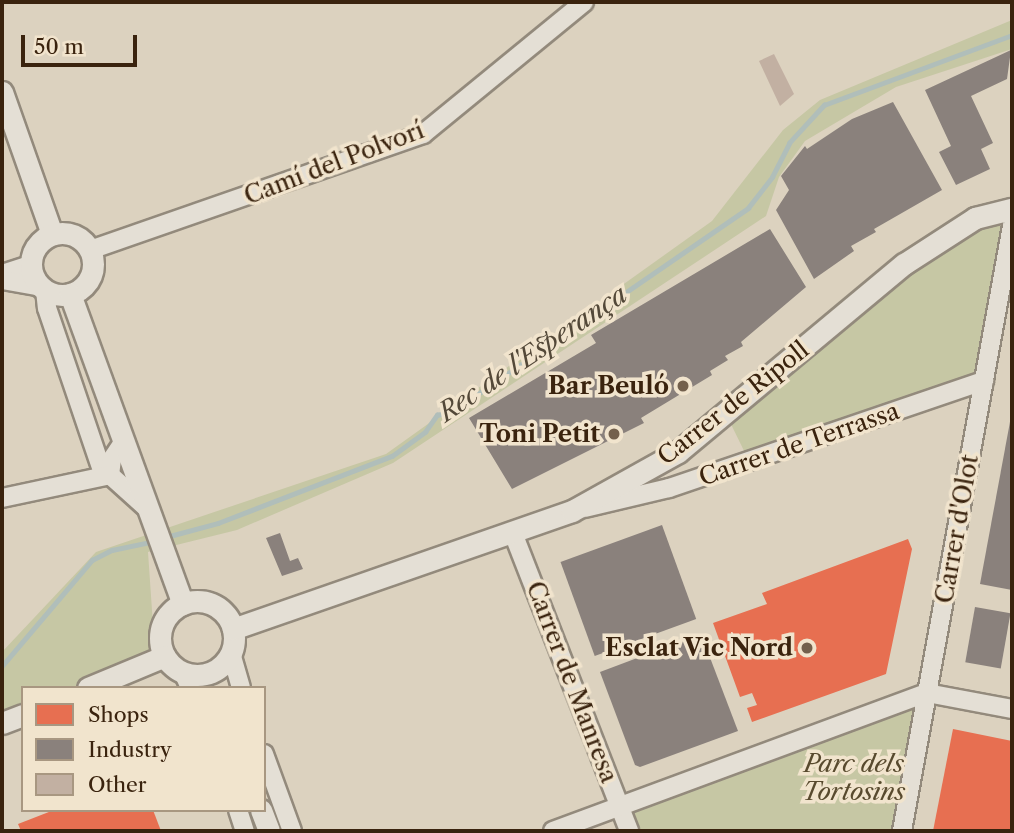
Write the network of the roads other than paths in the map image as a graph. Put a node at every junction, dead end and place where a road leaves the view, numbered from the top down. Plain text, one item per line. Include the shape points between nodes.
1 (584, 2) edge
2 (2, 92) edge
3 (1012, 209) edge
4 (1012, 226) edge
5 (52, 234) junction
6 (90, 250) junction
7 (30, 265) junction
8 (2, 274) edge
9 (2, 280) edge
10 (43, 289) junction
11 (70, 294) junction
12 (984, 381) junction
13 (124, 441) junction
14 (107, 476) junction
15 (2, 498) edge
16 (572, 511) junction
17 (152, 512) junction
18 (513, 533) junction
19 (183, 604) junction
20 (233, 629) junction
21 (231, 653) junction
22 (165, 656) junction
23 (187, 680) edge
24 (213, 680) edge
25 (93, 686) edge
26 (240, 686) edge
27 (927, 693) junction
28 (1012, 709) edge
29 (21, 716) edge
30 (2, 723) edge
31 (266, 760) edge
32 (620, 806) junction
33 (239, 812) edge
34 (262, 812) edge
35 (245, 831) edge
36 (269, 831) edge
37 (292, 831) edge
38 (553, 831) edge
39 (629, 831) edge
40 (902, 831) edge

1 - 6 street, Camí del Polvorí via 423,134
2 - 5 street
3 - 16 street, Carrer de Ripoll via 975,218 904,264 678,452
4 - 12 street, Carrer d'Olot
5 - 6 street via 74,235
5 - 7 street via 35,248
6 - 11 street via 93,261 88,282
7 - 8 street
7 - 10 street
9 - 10 street
10 - 11 street
10 - 14 street
11 - 13 street
12 - 16 street, Carrer de Terrassa via 669,488
12 - 27 street, Carrer d'Olot
13 - 14 street
13 - 17 street
14 - 15 street
14 - 17 street
16 - 18 street, Carrer de Ripoll
17 - 19 street
18 - 20 street, Carrer de Ripoll
18 - 32 street, Carrer de Manresa
19 - 20 street via 210,604 227,616
19 - 22 street via 162,626
20 - 21 street
21 - 24 street
21 - 26 street
22 - 23 street
22 - 25 street
23 - 24 street
27 - 28 street
27 - 32 street
27 - 40 street, Carrer d'Olot
29 - 30 street
31 - 37 street
32 - 38 street
32 - 39 street, Carrer de Manresa
33 - 35 street
34 - 36 street

